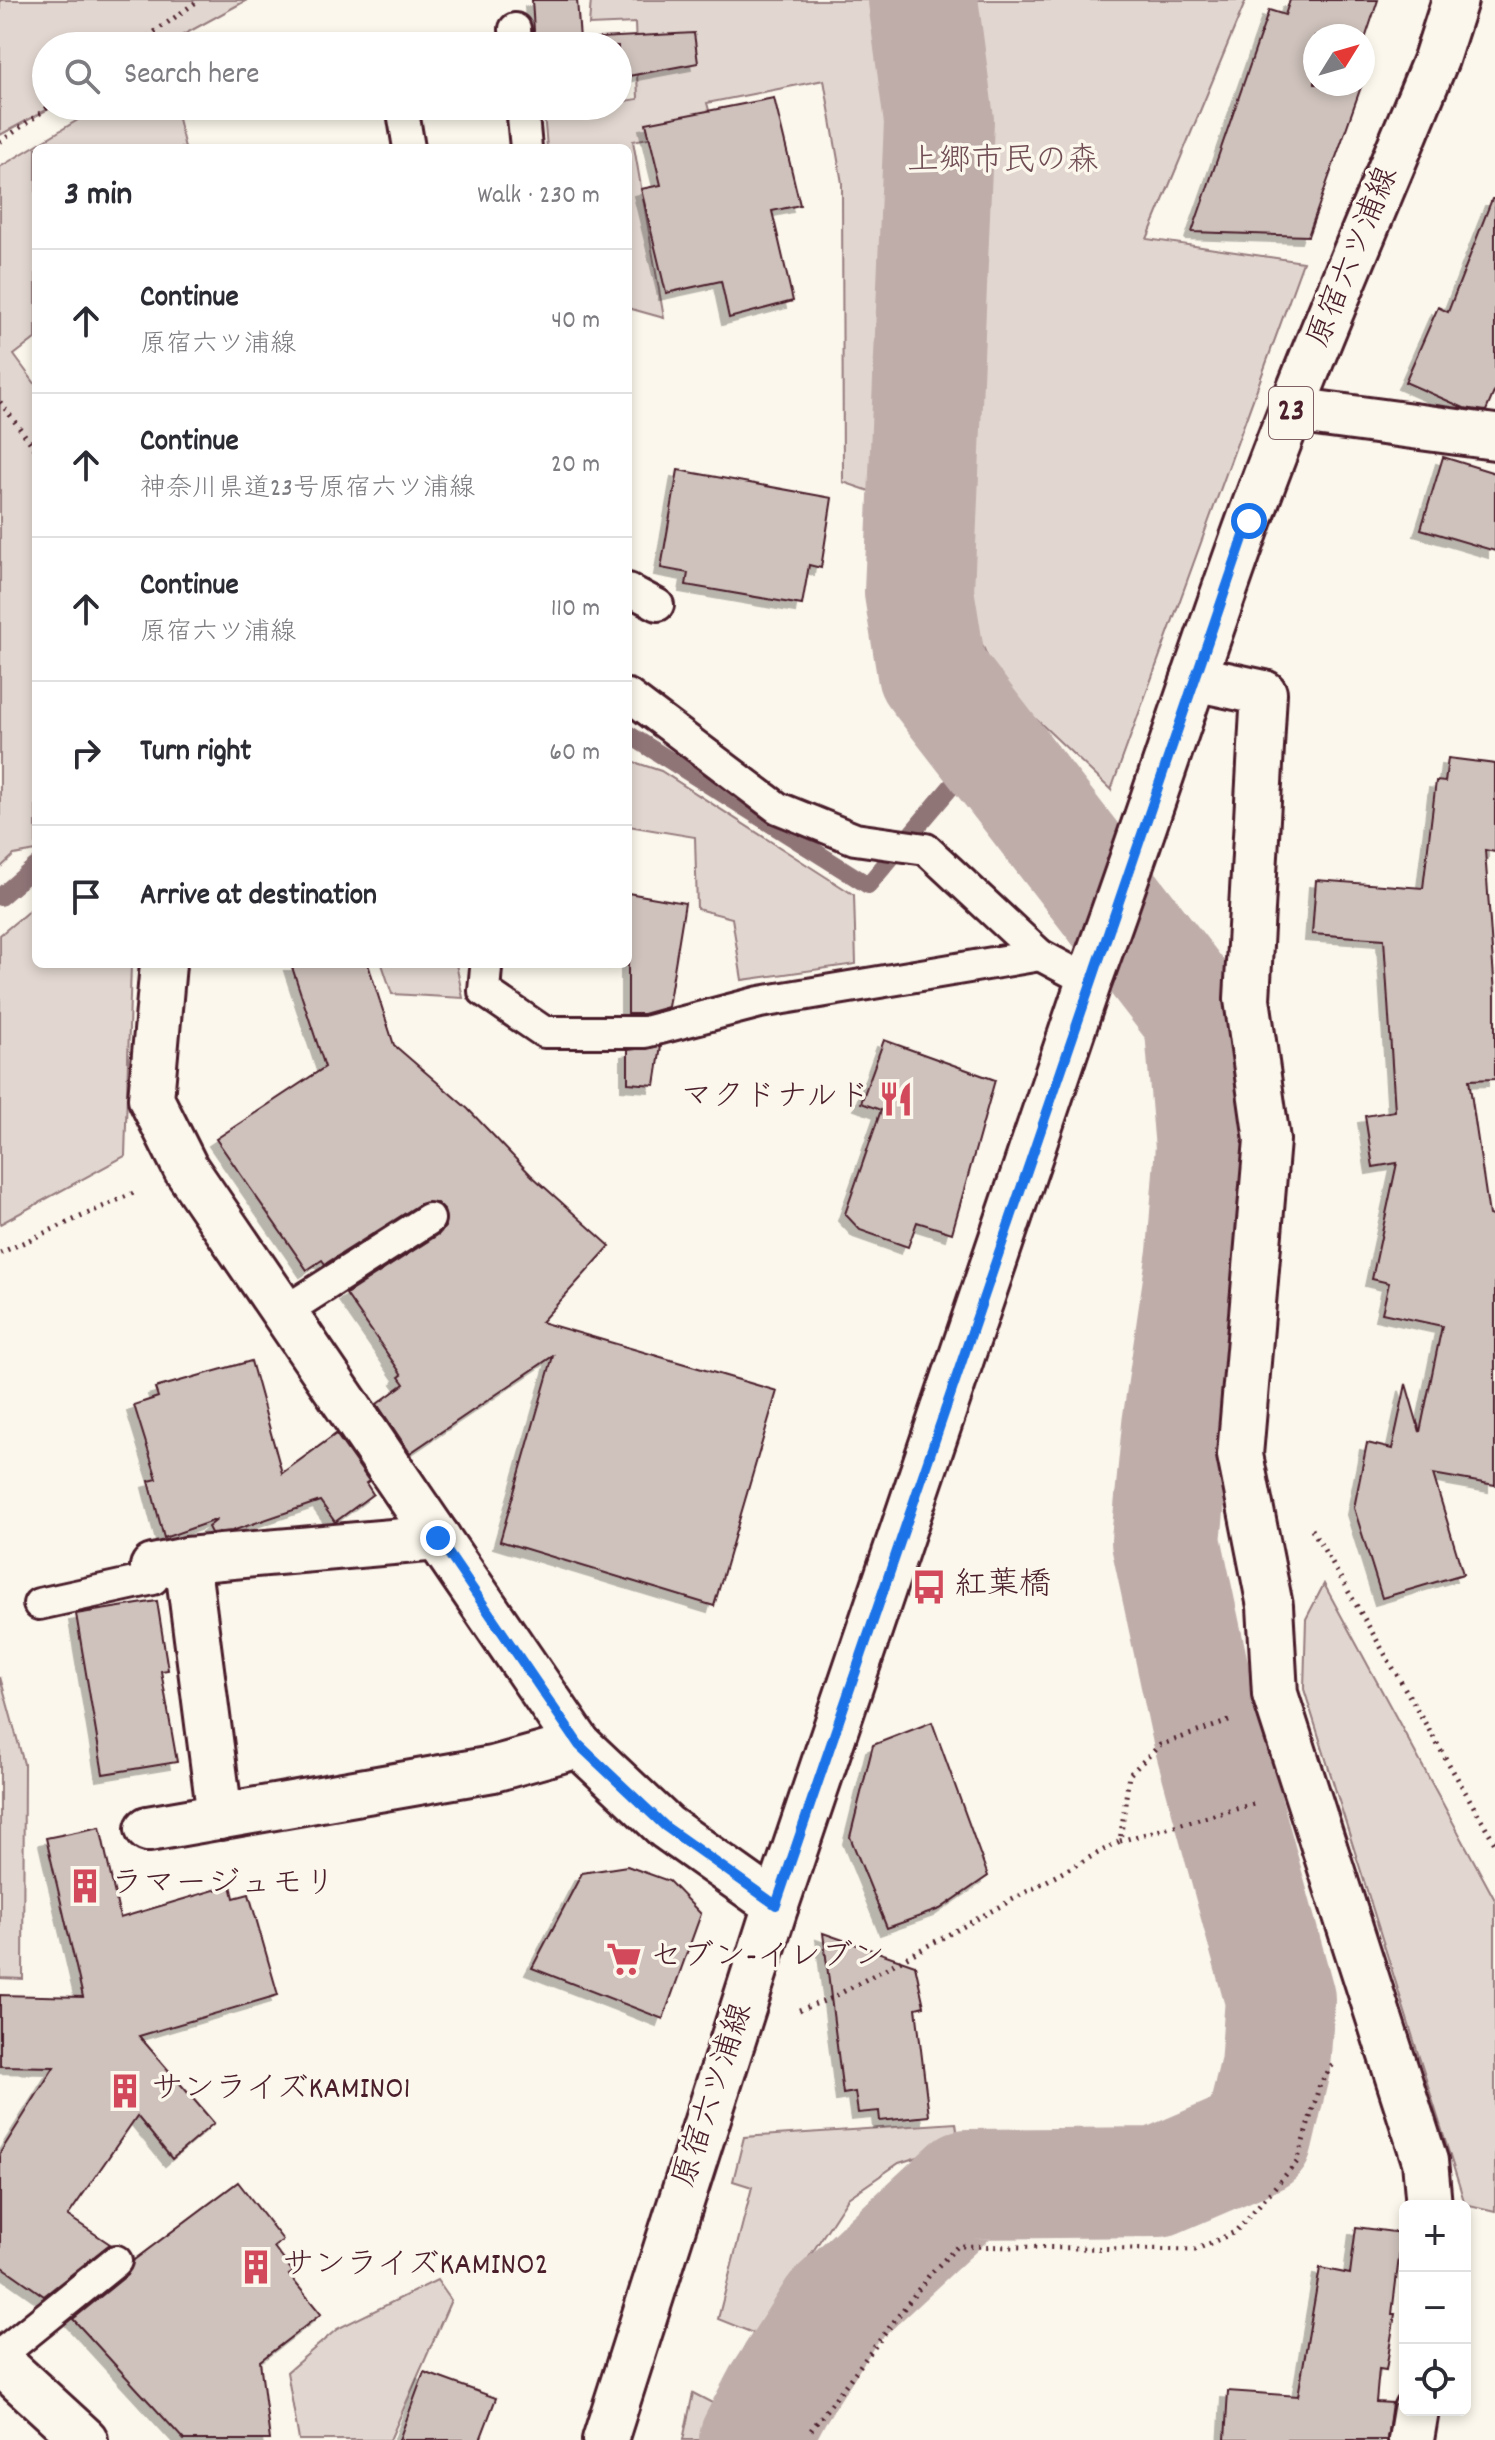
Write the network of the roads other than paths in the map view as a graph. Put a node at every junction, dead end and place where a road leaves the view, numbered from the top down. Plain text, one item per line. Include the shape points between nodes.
1 (1455, 0) edge
2 (404, 120) edge
3 (523, 120) edge
4 (408, 144) edge
5 (526, 144) edge
6 (1293, 410) junction
7 (1495, 437) edge
8 (632, 591) edge
9 (658, 605) dead end
10 (1194, 678) junction
11 (632, 698) edge
12 (1040, 955) junction
13 (163, 968) edge
14 (486, 968) dead end
15 (1089, 981) junction
16 (429, 1219) dead end
17 (284, 1312) junction
18 (438, 1538) junction
19 (170, 1564) junction
20 (39, 1604) dead end
21 (579, 1745) junction
22 (220, 1817) junction
23 (148, 1829) dead end
24 (776, 1905) junction
25 (1428, 2200) edge
26 (116, 2261) dead end
27 (0, 2355) edge
28 (0, 2362) edge
29 (1415, 2416) edge
30 (85, 2440) edge
31 (605, 2440) edge
32 (1411, 2440) edge

1 - 6 street, 原宿六ツ浦線 / 23
2 - 4 lane
3 - 5 lane
6 - 7 street
6 - 10 street, 原宿六ツ浦線 / 23
8 - 9 lane
10 - 15 street, 原宿六ツ浦線 / 23
10 - 25 street via 1264,693 1247,999 1267,1140 1240,1455 1270,1606 1275,1694 1425,2161
11 - 12 lane via 778,808 855,839 926,849
12 - 14 lane via 760,1002 645,1032 544,1032 484,991
12 - 15 lane
13 - 17 street via 151,1099 186,1169
15 - 24 street, 原宿六ツ浦線 / 23
16 - 17 lane
17 - 18 street
18 - 19 street
18 - 21 street
19 - 20 lane via 153,1579
19 - 22 street
21 - 22 street via 493,1769
21 - 24 street via 666,1827
22 - 23 street
24 - 31 street, 原宿六ツ浦線 / 23
26 - 27 lane
28 - 30 street
29 - 32 street

